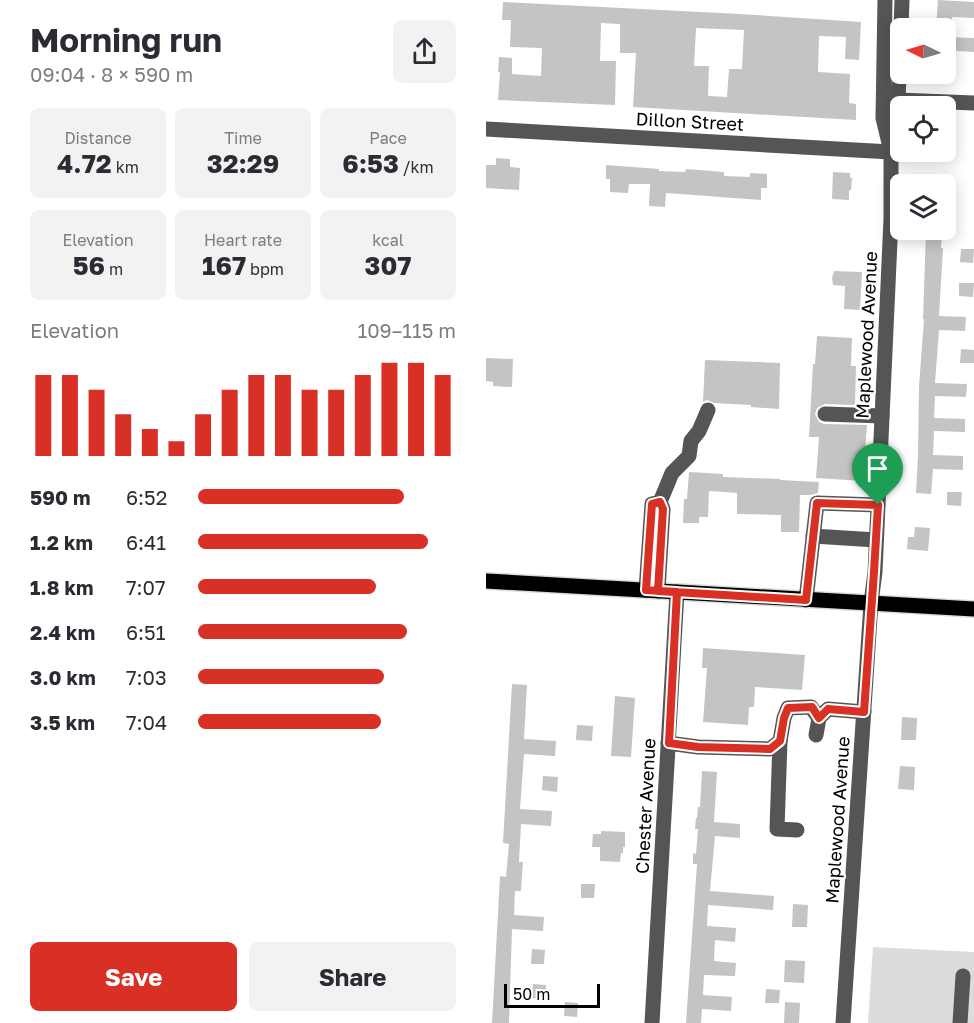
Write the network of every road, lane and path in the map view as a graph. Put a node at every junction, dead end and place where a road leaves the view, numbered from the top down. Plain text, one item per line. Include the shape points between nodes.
1 (885, 0) edge
2 (902, 0) edge
3 (901, 18) edge
4 (956, 102) edge
5 (974, 103) edge
6 (486, 129) edge
7 (890, 147) edge
8 (890, 152) edge
9 (891, 162) edge
10 (708, 410) dead end
11 (825, 414) dead end
12 (882, 416) junction
13 (878, 505) junction
14 (813, 536) junction
15 (876, 540) junction
16 (486, 581) edge
17 (652, 591) junction
18 (677, 592) junction
19 (806, 600) junction
20 (871, 603) junction
21 (974, 609) edge
22 (864, 712) junction
23 (819, 718) junction
24 (816, 735) dead end
25 (780, 741) junction
26 (669, 743) junction
27 (797, 830) dead end
28 (963, 976) dead end
29 (965, 1014) edge
30 (652, 1023) edge
31 (843, 1023) edge

1 - 7 street, Maplewood Avenue via 884,118
2 - 3 street
4 - 5 street
6 - 8 street, Dillon Street
9 - 12 street, Maplewood Avenue
10 - 17 street via 691,441 689,456 672,473 660,502 663,509
11 - 12 street
12 - 13 street, Maplewood Avenue
13 - 14 street via 817,503
13 - 15 street, Maplewood Avenue
14 - 15 street
14 - 19 street
15 - 20 street, Maplewood Avenue
16 - 17 main road
17 - 18 main road
18 - 19 main road
18 - 26 street, Chester Avenue
19 - 20 main road
20 - 21 main road
20 - 22 street, Maplewood Avenue
22 - 23 street via 828,709
22 - 31 street, Maplewood Avenue
23 - 24 street
23 - 25 street via 812,707 788,708
25 - 26 street via 770,749
25 - 27 street via 777,828
26 - 30 street, Chester Avenue
28 - 29 street

